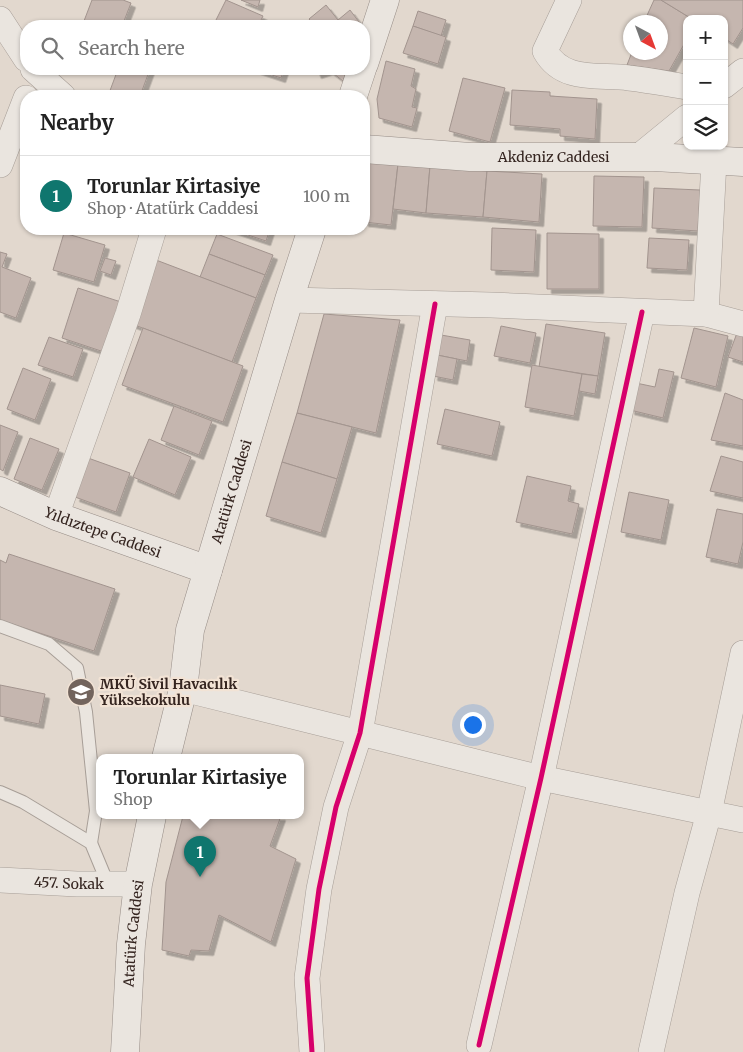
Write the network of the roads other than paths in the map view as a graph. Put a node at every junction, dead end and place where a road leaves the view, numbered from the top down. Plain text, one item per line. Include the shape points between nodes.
1 (385, 0) edge
2 (569, 0) edge
3 (0, 19) edge
4 (370, 46) edge
5 (20, 49) edge
6 (743, 71) edge
7 (30, 75) edge
8 (41, 75) edge
9 (360, 75) edge
10 (728, 83) edge
11 (683, 86) edge
12 (27, 90) edge
13 (57, 90) edge
14 (355, 90) edge
15 (20, 113) edge
16 (683, 120) edge
17 (370, 149) edge
18 (638, 157) junction
19 (714, 161) junction
20 (743, 162) edge
21 (0, 165) edge
22 (152, 235) edge
23 (310, 235) edge
24 (288, 300) junction
25 (435, 304) junction
26 (642, 312) junction
27 (706, 314) junction
28 (743, 324) edge
29 (0, 491) edge
30 (56, 516) junction
31 (208, 570) junction
32 (0, 626) edge
33 (743, 653) edge
34 (183, 689) junction
35 (360, 733) junction
36 (167, 754) edge
37 (541, 778) junction
38 (0, 792) edge
39 (709, 813) junction
40 (151, 819) edge
41 (743, 820) edge
42 (91, 843) junction
43 (0, 880) edge
44 (108, 884) junction
45 (138, 884) junction
46 (479, 1045) dead end
47 (125, 1052) edge
48 (312, 1052) edge
49 (651, 1052) edge

1 - 4 main road
2 - 11 street via 545,51 566,72
3 - 5 street
6 - 10 street
7 - 12 street
8 - 13 street
9 - 14 main road
15 - 21 street
16 - 18 street
17 - 18 main road, Akdeniz Caddesi via 470,157
18 - 19 main road, Akdeniz Caddesi
19 - 20 main road, Akdeniz Caddesi
19 - 27 street
22 - 30 street via 128,314
23 - 24 main road, Atatürk Caddesi
24 - 25 street
24 - 31 main road, Atatürk Caddesi
25 - 26 street
25 - 35 street
26 - 27 street
26 - 37 street
27 - 28 street
29 - 30 main road, Yıldıztepe Caddesi
30 - 31 main road, Yıldıztepe Caddesi
31 - 34 main road, Atatürk Caddesi via 190,630
32 - 42 lane via 49,644 77,668 86,712 96,811
33 - 39 street
34 - 35 street
34 - 36 main road, Atatürk Caddesi
35 - 37 street
35 - 48 street via 336,807 319,889 307,978
37 - 39 street
37 - 46 street
38 - 42 lane via 23,802
39 - 41 street
39 - 49 street via 687,893
40 - 45 main road, Atatürk Caddesi
42 - 44 lane
43 - 44 street, 457. Sokak
44 - 45 street, 457. Sokak
45 - 47 main road, Atatürk Caddesi

